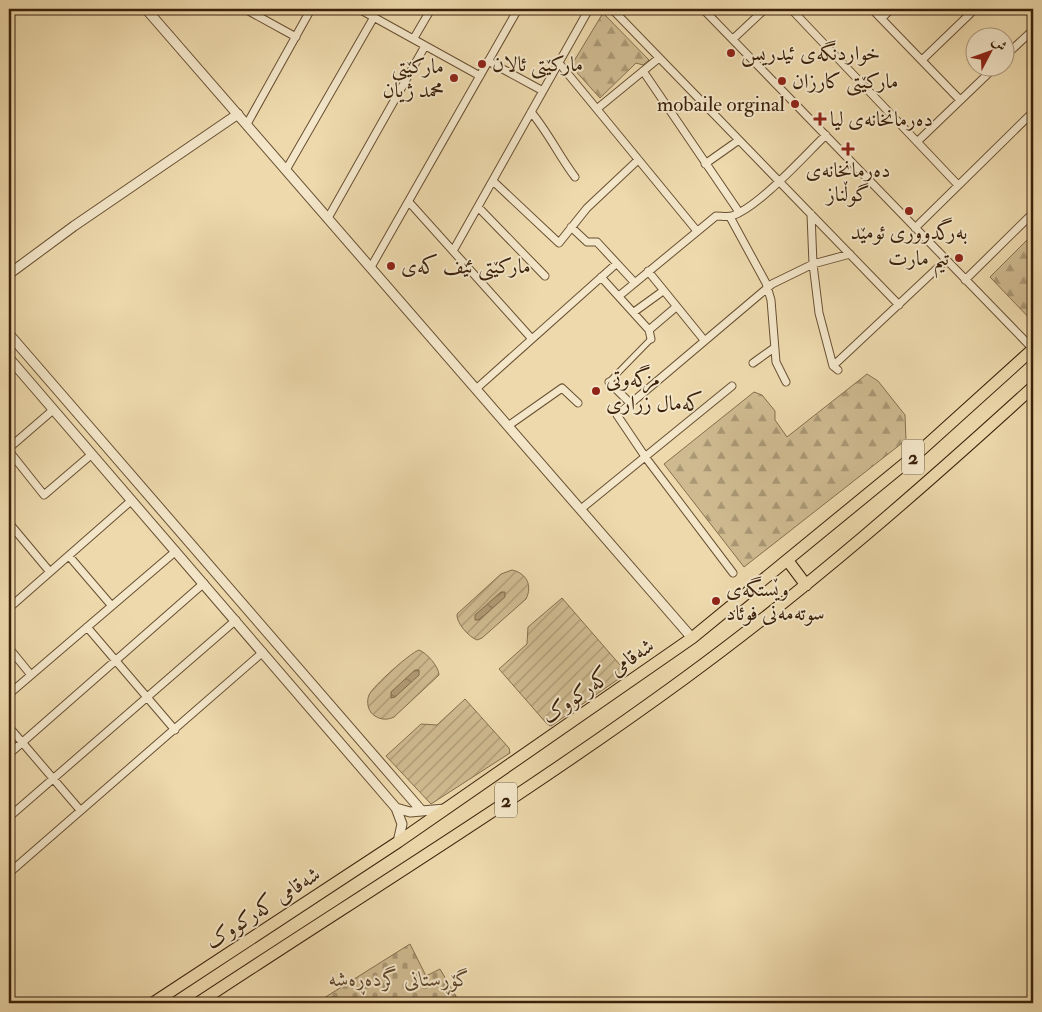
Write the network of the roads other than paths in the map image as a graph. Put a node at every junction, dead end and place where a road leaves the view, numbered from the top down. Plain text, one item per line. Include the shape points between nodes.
1 (146, 9) edge
2 (244, 9) edge
3 (311, 9) edge
4 (362, 9) edge
5 (431, 9) edge
6 (518, 9) edge
7 (589, 9) edge
8 (612, 9) edge
9 (702, 9) edge
10 (715, 9) edge
11 (765, 9) edge
12 (791, 9) edge
13 (872, 9) edge
14 (891, 9) edge
15 (975, 9) edge
16 (708, 15) junction
17 (374, 17) junction
18 (882, 18) junction
19 (1033, 30) edge
20 (296, 37) junction
21 (414, 38) junction
22 (732, 39) junction
23 (425, 46) junction
24 (1014, 48) edge
25 (659, 58) junction
26 (922, 60) junction
27 (488, 61) junction
28 (559, 63) junction
29 (643, 71) junction
30 (480, 76) junction
31 (983, 78) edge
32 (543, 91) junction
33 (960, 100) junction
34 (598, 108) junction
35 (532, 112) junction
36 (1033, 112) edge
37 (238, 114) junction
38 (247, 124) junction
39 (826, 135) junction
40 (739, 140) junction
41 (918, 141) junction
42 (638, 160) junction
43 (705, 164) junction
44 (286, 170) junction
45 (576, 177) dead end
46 (493, 180) junction
47 (780, 181) junction
48 (958, 185) junction
49 (409, 202) junction
50 (478, 207) junction
51 (739, 212) junction
52 (1033, 213) edge
53 (811, 214) junction
54 (730, 217) junction
55 (328, 218) junction
56 (571, 227) junction
57 (915, 228) junction
58 (698, 230) junction
59 (453, 251) junction
60 (850, 254) junction
61 (946, 260) junction
62 (616, 264) junction
63 (813, 264) junction
64 (370, 267) junction
65 (648, 271) junction
66 (9, 274) edge
67 (545, 276) dead end
68 (601, 277) junction
69 (965, 280) junction
70 (634, 283) junction
71 (1033, 286) edge
72 (768, 287) junction
73 (663, 291) junction
74 (619, 296) junction
75 (1033, 297) edge
76 (899, 305) junction
77 (676, 307) junction
78 (634, 312) junction
79 (648, 330) junction
80 (9, 334) edge
81 (532, 339) junction
82 (651, 339) joint
83 (704, 340) junction
84 (774, 348) junction
85 (1033, 349) edge
86 (10, 361) edge
87 (753, 363) dead end
88 (609, 382) joint
89 (786, 382) dead end
90 (732, 386) dead end
91 (1033, 387) edge
92 (476, 389) junction
93 (578, 403) dead end
94 (630, 403) junction
95 (53, 410) junction
96 (508, 426) junction
97 (94, 433) junction
98 (82, 443) junction
99 (9, 450) edge
100 (92, 454) junction
101 (646, 458) junction
102 (132, 500) junction
103 (581, 509) junction
104 (9, 525) edge
105 (176, 551) junction
106 (69, 556) junction
107 (788, 561) junction
108 (50, 572) junction
109 (733, 573) dead end
110 (204, 583) junction
111 (806, 585) junction
112 (229, 589) junction
113 (217, 599) junction
114 (111, 605) junction
115 (9, 608) edge
116 (236, 620) junction
117 (86, 626) junction
118 (692, 638) junction
119 (9, 648) edge
120 (263, 652) junction
121 (116, 660) junction
122 (31, 675) junction
123 (9, 694) edge
124 (147, 697) junction
125 (9, 726) edge
126 (175, 730) junction
127 (22, 742) junction
128 (9, 754) edge
129 (53, 778) junction
130 (396, 808) junction
131 (444, 809) junction
132 (80, 810) junction
133 (421, 810) junction
134 (9, 817) edge
135 (398, 842) junction
136 (9, 873) edge
137 (153, 1003) edge
138 (198, 1003) edge

1 - 37 street
2 - 20 street
3 - 20 street
4 - 17 street
5 - 21 street
6 - 27 street
7 - 28 street
8 - 25 street
9 - 16 street
10 - 16 street
11 - 22 street
12 - 41 street
13 - 18 street
14 - 18 street
15 - 26 street
16 - 22 street
17 - 21 street
17 - 44 street
18 - 26 street
19 - 24 street
20 - 38 street
21 - 23 street
22 - 39 street
23 - 30 street
23 - 55 street
25 - 29 street
25 - 40 street
26 - 33 street
27 - 30 street
27 - 32 street
28 - 32 street
28 - 34 street
29 - 34 street
29 - 43 street
30 - 49 street
31 - 33 street
32 - 35 street
33 - 41 street
34 - 42 street
35 - 45 street
35 - 46 street
36 - 48 street
37 - 38 street
37 - 66 street
38 - 44 street
39 - 47 street
39 - 57 street
40 - 43 street
40 - 47 street
41 - 48 street
42 - 56 street
42 - 58 street
43 - 51 street
44 - 55 street
46 - 50 street
46 - 56 street via 559,243
47 - 51 street
47 - 53 street
48 - 57 street
49 - 59 street
49 - 64 street
50 - 59 street
50 - 67 street
51 - 54 street
52 - 69 street
53 - 60 street
53 - 63 street
54 - 58 street via 716,216
54 - 72 street
55 - 64 street
56 - 62 street via 587,242 597,242
57 - 61 street
58 - 65 street
59 - 81 street
60 - 63 street
60 - 76 street
61 - 69 street
61 - 76 street
62 - 68 street
62 - 70 street
63 - 72 street
63 - 76 street via 819,313 836,368
64 - 92 street
65 - 70 street
65 - 73 street
68 - 74 street
68 - 81 street
69 - 85 street
70 - 74 street
71 - 75 street
72 - 83 street
72 - 84 street
73 - 77 street
73 - 78 street
74 - 78 street
77 - 79 street
77 - 83 street
78 - 79 street
79 - 82 street
80 - 97 street
81 - 92 street
82 - 88 street
83 - 94 street
84 - 87 street
84 - 89 street via 776,362
85 - 107 highway, شەقامی کەرکووک / 2 via 919,452
86 - 95 street
88 - 94 street
90 - 101 street
91 - 111 highway, شەقامی کەرکووک / 2
92 - 96 street
93 - 96 street via 562,388
94 - 101 street via 617,414
95 - 98 street
95 - 99 street
96 - 103 street
97 - 98 street
97 - 112 street
98 - 100 street
99 - 100 street via 44,495
100 - 102 street
101 - 103 street
101 - 109 street
102 - 105 street
102 - 106 street
103 - 118 street
104 - 108 street
105 - 110 street
105 - 114 street
106 - 108 street
106 - 114 street
107 - 111 highway
107 - 118 highway, شەقامی کەرکووک / 2
108 - 115 street
110 - 113 street
110 - 121 street
111 - 138 highway, شەقامی کەرکووک / 2 via 683,679 599,737
112 - 113 street
112 - 133 street
113 - 116 street
114 - 117 street
116 - 120 street
116 - 124 street
117 - 121 street
117 - 122 street
118 - 131 highway, شەقامی کەرکووک / 2
119 - 122 street
120 - 126 street
120 - 130 street
121 - 124 street
121 - 127 street
122 - 123 street
124 - 126 street
124 - 129 street
125 - 127 street
126 - 132 street
127 - 128 street
127 - 129 street
129 - 132 street
129 - 134 street
130 - 133 street via 410,812
130 - 135 street via 402,824
131 - 133 street
131 - 135 highway, شەقامی کەرکووک / 2
132 - 136 street
135 - 137 highway, شەقامی کەرکووک / 2

